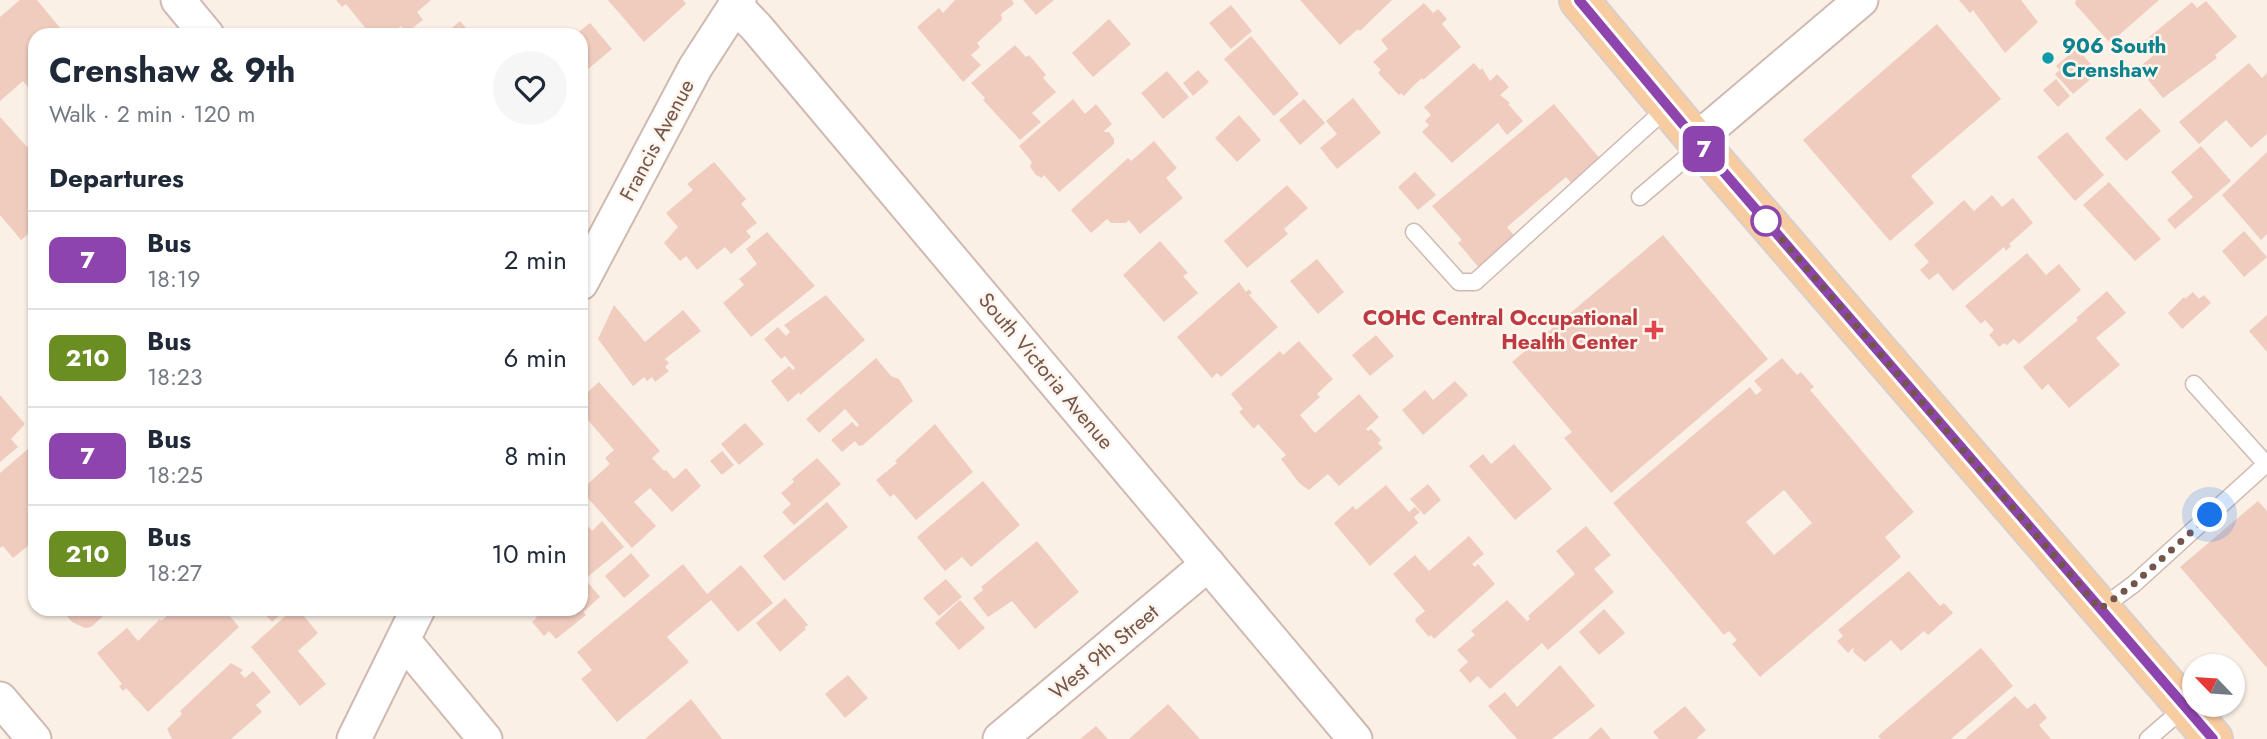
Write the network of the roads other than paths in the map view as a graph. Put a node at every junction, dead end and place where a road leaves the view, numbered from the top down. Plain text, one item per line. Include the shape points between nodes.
1 (178, 0) edge
2 (1579, 0) edge
3 (1861, 0) edge
4 (737, 2) edge
5 (201, 28) edge
6 (1669, 106) junction
7 (1699, 143) junction
8 (1640, 197) dead end
9 (1414, 232) dead end
10 (588, 270) edge
11 (2194, 384) dead end
12 (2267, 464) edge
13 (1208, 564) junction
14 (2100, 609) junction
15 (415, 616) edge
16 (403, 640) junction
17 (0, 699) edge
18 (2182, 703) edge
19 (2182, 709) edge
20 (2195, 718) edge
21 (34, 739) edge
22 (354, 739) edge
23 (485, 739) edge
24 (1000, 739) edge
25 (1355, 739) edge
26 (2148, 739) edge
27 (2213, 739) edge

1 - 5 street
2 - 6 main road
3 - 7 street
4 - 10 street, Francis Avenue via 695,68
4 - 13 street, South Victoria Avenue
6 - 7 main road
6 - 9 lane via 1475,282 1459,282
7 - 8 lane
7 - 14 main road
11 - 12 lane
12 - 14 lane
13 - 24 street, West 9th Street
13 - 25 street, South Victoria Avenue
14 - 18 main road
15 - 16 street
16 - 22 street
16 - 23 street
17 - 21 street
19 - 26 lane
20 - 27 main road

